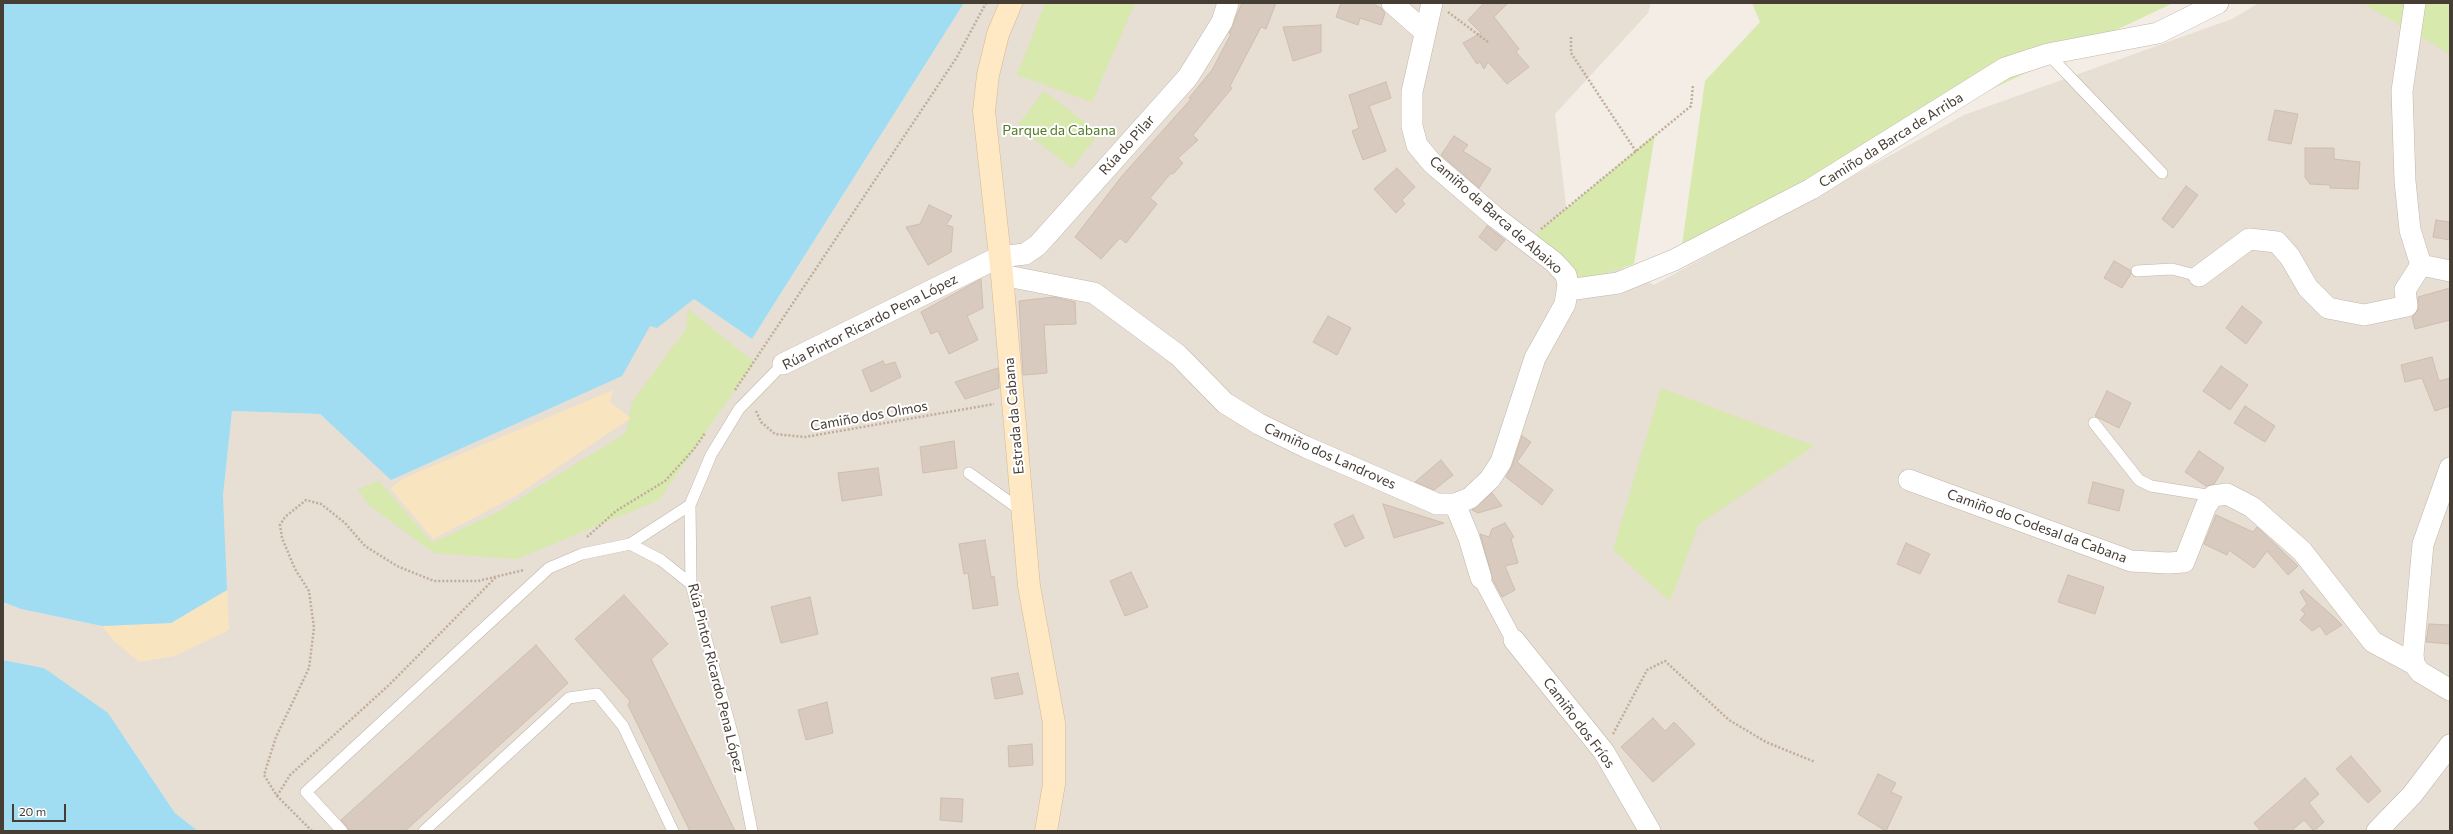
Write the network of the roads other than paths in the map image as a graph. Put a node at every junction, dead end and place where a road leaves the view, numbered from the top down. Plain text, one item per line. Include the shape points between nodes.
1 (1011, 3) edge
2 (1228, 3) edge
3 (1392, 3) edge
4 (1432, 3) edge
5 (2218, 3) edge
6 (2415, 3) edge
7 (1426, 32) junction
8 (2048, 54) junction
9 (2162, 173) dead end
10 (2421, 265) junction
11 (1000, 266) junction
12 (2136, 271) dead end
13 (2450, 271) edge
14 (2198, 276) joint
15 (1568, 290) junction
16 (783, 364) joint
17 (2094, 423) dead end
18 (2450, 468) edge
19 (969, 473) dead end
20 (1909, 480) dead end
21 (2213, 496) junction
22 (1455, 504) junction
23 (690, 505) junction
24 (1022, 511) junction
25 (630, 544) junction
26 (1481, 578) joint
27 (691, 584) junction
28 (1514, 640) joint
29 (2414, 664) junction
30 (2450, 690) edge
31 (2450, 745) edge
32 (342, 831) edge
33 (424, 831) edge
34 (673, 831) edge
35 (752, 831) edge
36 (1046, 831) edge
37 (1650, 831) edge
38 (2377, 831) edge

1 - 11 main road, Estrada da Cabana via 998,34 988,76 984,111
2 - 11 street, Rúa do Pilar via 1222,22 1188,77 1043,239 1026,254
3 - 7 street
4 - 7 street, Camiño da Barca de Abaixo
5 - 8 street, Camiño da Barca de Arriba via 2158,33
6 - 10 street via 2402,91 2405,181 2410,230
7 - 15 street, Camiño da Barca de Abaixo via 1412,92 1412,126 1417,145 1432,163 1554,262 1566,275
8 - 9 lane
8 - 15 street, Camiño da Barca de Arriba via 2005,68 1812,189 1674,260 1618,283
10 - 13 street
10 - 14 street via 2405,290 2407,306 2364,315 2328,308 2308,288 2290,257 2276,242 2249,239
11 - 16 street, Rúa Pintor Ricardo Pena López
11 - 22 street, Camiño dos Landroves via 1094,293 1178,355 1225,403 1259,424 1437,504
11 - 24 main road, Estrada da Cabana
12 - 14 lane via 2172,269
15 - 22 street, Camiño dos Landroves via 1565,304 1535,358 1501,462 1490,479 1470,498
16 - 23 lane, Rúa Pintor Ricardo Pena López via 739,409 711,455
17 - 21 lane via 2139,480 2150,486
18 - 29 street via 2423,544
19 - 24 lane
20 - 21 street, Camiño do Codesal da Cabana via 2131,561 2168,563 2184,562 2206,506
21 - 29 street via 2227,494 2252,506 2302,551 2373,642
22 - 26 street
23 - 25 lane
23 - 27 lane, Rúa Pintor Ricardo Pena López
24 - 36 main road, Estrada da Cabana via 1033,620 1054,723 1054,784
25 - 27 lane via 661,560
25 - 32 lane via 582,554 549,568 306,792
26 - 28 street
27 - 35 lane, Rúa Pintor Ricardo Pena López via 734,740
28 - 37 street, Camiño dos Fríos via 1604,752
29 - 30 street via 2420,672
31 - 38 street via 2412,795
33 - 34 lane via 569,698 598,694 623,726

